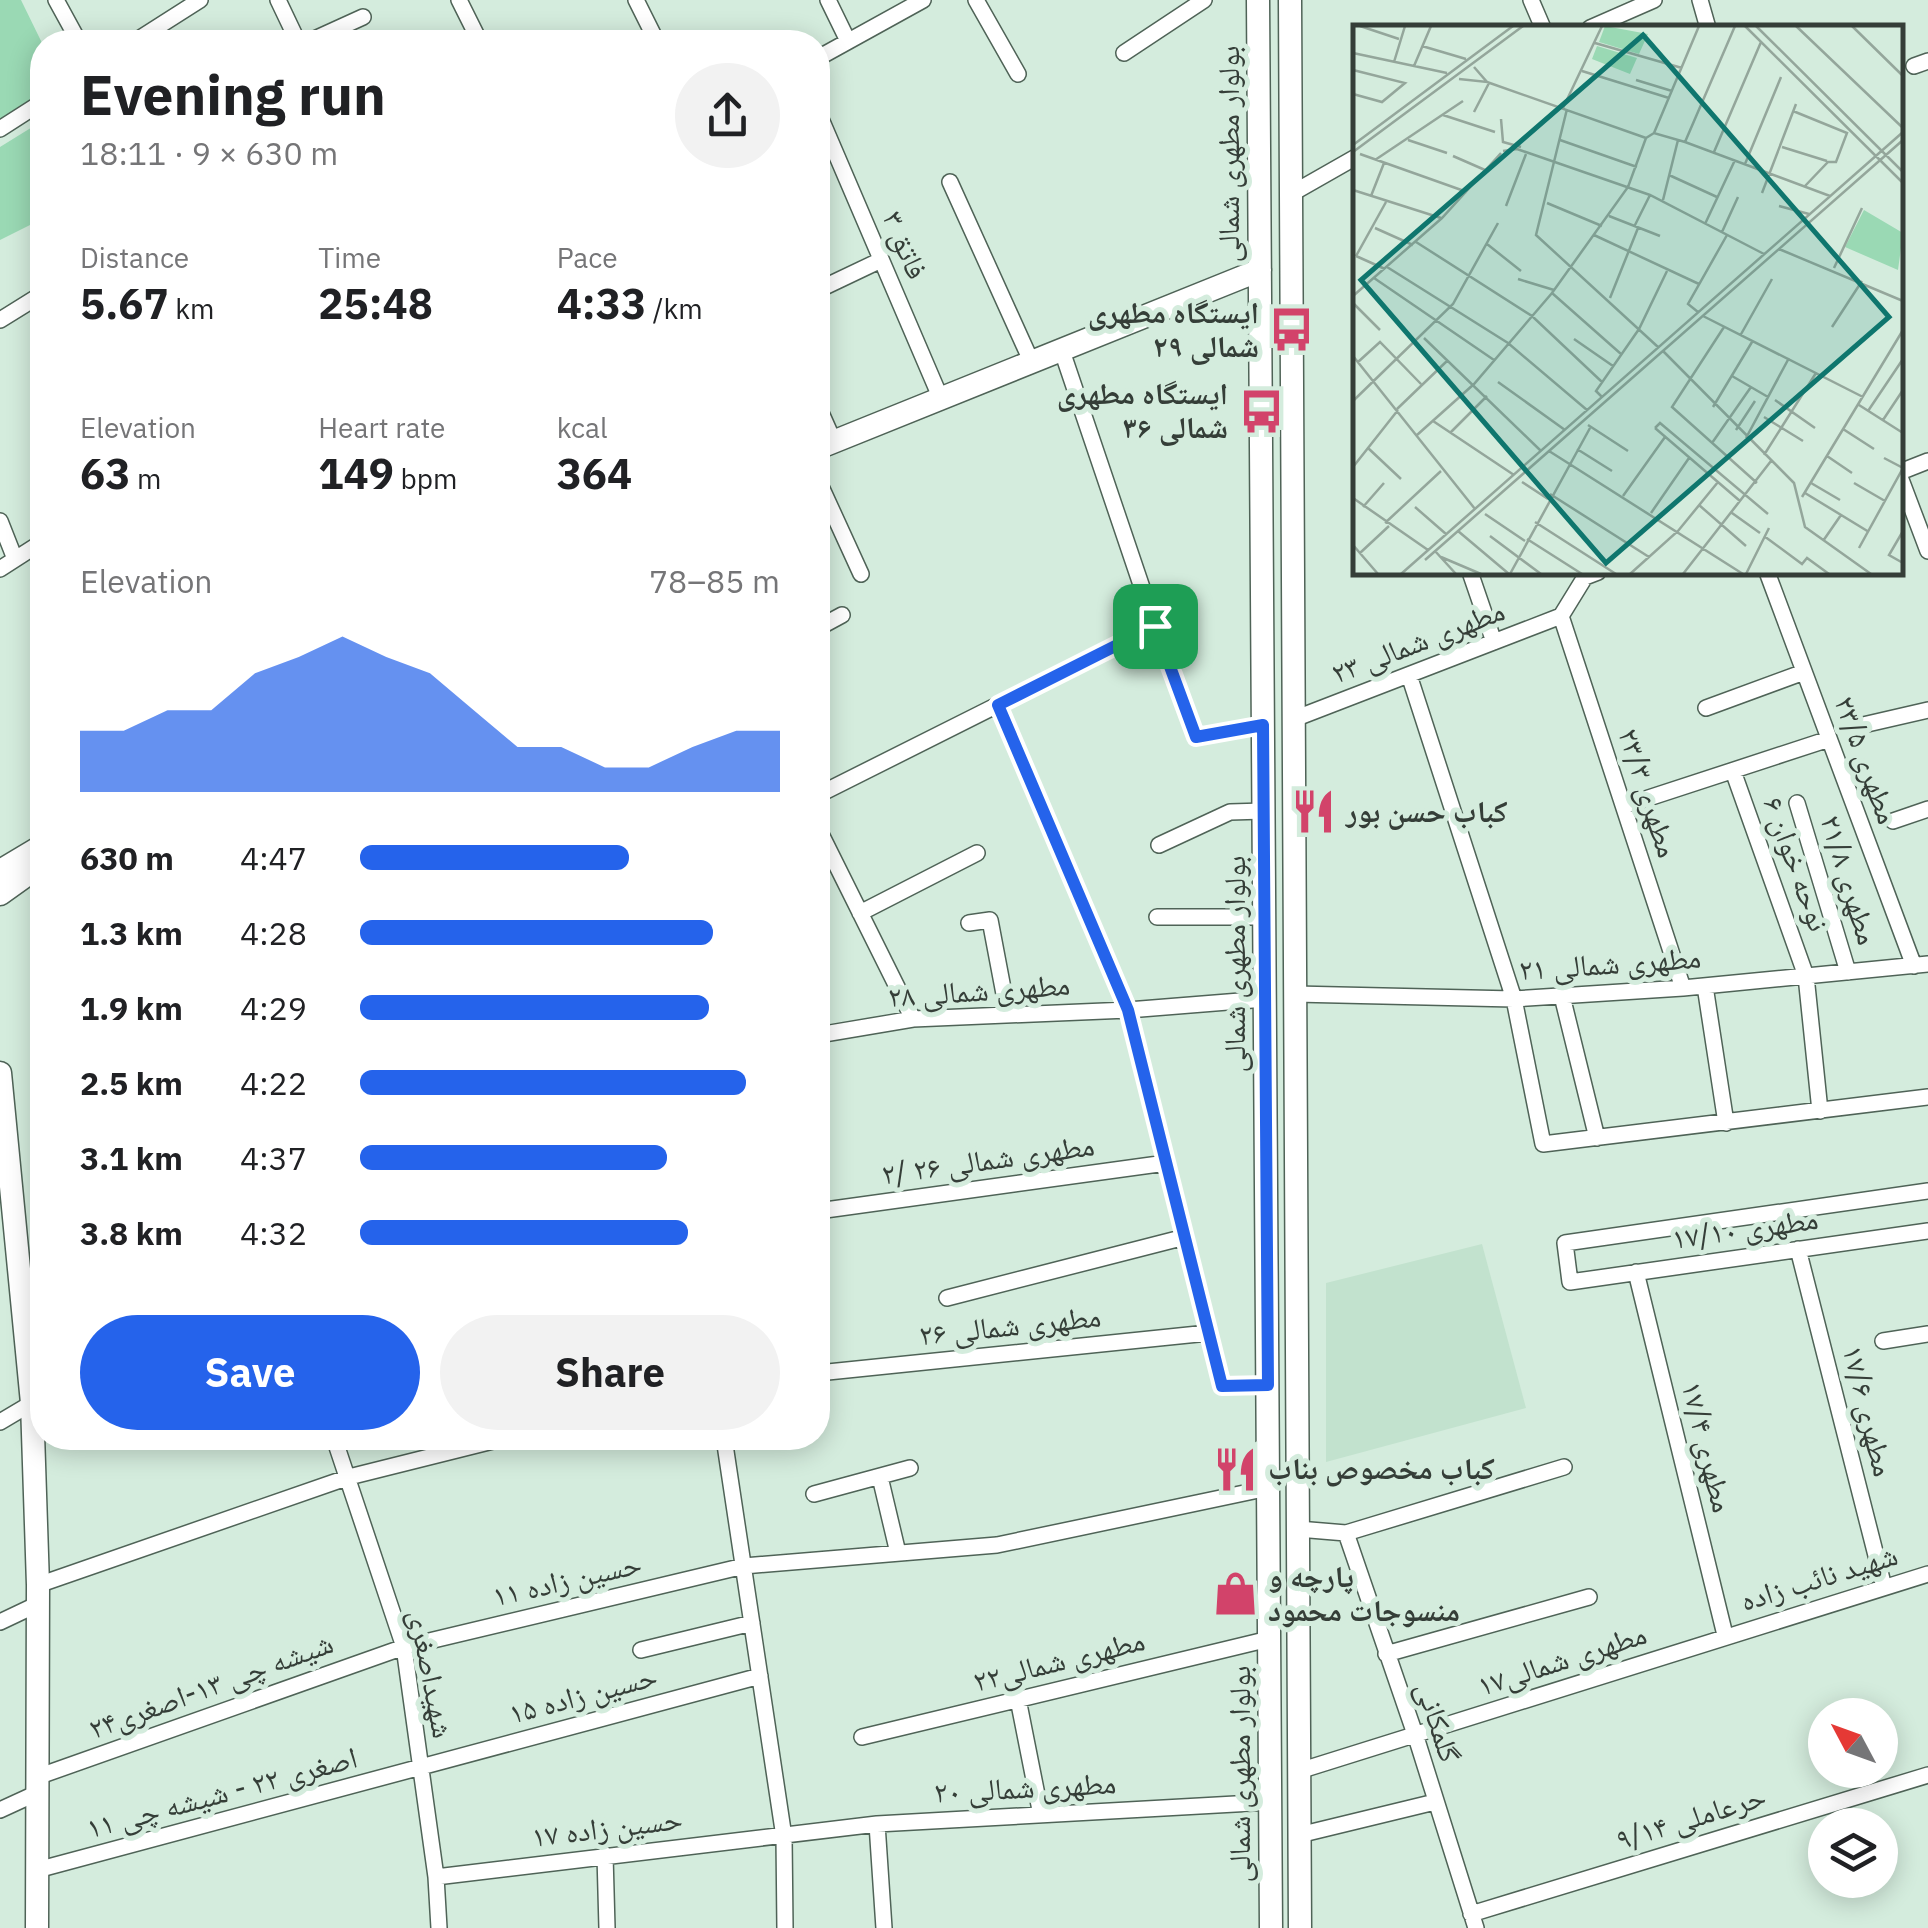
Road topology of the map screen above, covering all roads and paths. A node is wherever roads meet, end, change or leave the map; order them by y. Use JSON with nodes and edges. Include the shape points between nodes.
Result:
{"nodes":[{"id":1,"x":56,"y":0,"type":"edge"},
{"id":2,"x":200,"y":0,"type":"edge"},
{"id":3,"x":278,"y":0,"type":"edge"},
{"id":4,"x":460,"y":0,"type":"edge"},
{"id":5,"x":636,"y":0,"type":"edge"},
{"id":6,"x":828,"y":0,"type":"edge"},
{"id":7,"x":923,"y":0,"type":"edge"},
{"id":8,"x":976,"y":0,"type":"edge"},
{"id":9,"x":1204,"y":0,"type":"edge"},
{"id":10,"x":1258,"y":0,"type":"edge"},
{"id":11,"x":1290,"y":0,"type":"edge"},
{"id":12,"x":1531,"y":0,"type":"edge"},
{"id":13,"x":1654,"y":0,"type":"edge"},
{"id":14,"x":1700,"y":0,"type":"edge"},
{"id":15,"x":363,"y":17,"type":"dead end"},
{"id":16,"x":1542,"y":25,"type":"edge"},
{"id":17,"x":1597,"y":25,"type":"edge"},
{"id":18,"x":1707,"y":25,"type":"edge"},
{"id":19,"x":72,"y":30,"type":"edge"},
{"id":20,"x":153,"y":30,"type":"edge"},
{"id":21,"x":292,"y":30,"type":"edge"},
{"id":22,"x":334,"y":30,"type":"edge"},
{"id":23,"x":474,"y":30,"type":"edge"},
{"id":24,"x":651,"y":30,"type":"edge"},
{"id":25,"x":848,"y":42,"type":"junction"},
{"id":26,"x":830,"y":52,"type":"edge"},
{"id":27,"x":1124,"y":54,"type":"dead end"},
{"id":28,"x":1018,"y":74,"type":"dead end"},
{"id":29,"x":30,"y":110,"type":"edge"},
{"id":30,"x":0,"y":129,"type":"edge"},
{"id":31,"x":830,"y":140,"type":"edge"},
{"id":32,"x":1353,"y":159,"type":"edge"},
{"id":33,"x":950,"y":182,"type":"dead end"},
{"id":34,"x":1291,"y":194,"type":"junction"},
{"id":35,"x":882,"y":260,"type":"junction"},
{"id":36,"x":1260,"y":270,"type":"junction"},
{"id":37,"x":830,"y":284,"type":"edge"},
{"id":38,"x":30,"y":301,"type":"edge"},
{"id":39,"x":0,"y":320,"type":"edge"},
{"id":40,"x":1062,"y":352,"type":"junction"},
{"id":41,"x":1032,"y":363,"type":"junction"},
{"id":42,"x":941,"y":399,"type":"junction"},
{"id":43,"x":830,"y":443,"type":"edge"},
{"id":44,"x":1928,"y":461,"type":"edge"},
{"id":45,"x":1903,"y":473,"type":"edge"},
{"id":46,"x":1903,"y":482,"type":"edge"},
{"id":47,"x":1293,"y":500,"type":"junction"},
{"id":48,"x":1261,"y":502,"type":"junction"},
{"id":49,"x":830,"y":506,"type":"edge"},
{"id":50,"x":0,"y":521,"type":"edge"},
{"id":51,"x":30,"y":550,"type":"edge"},
{"id":52,"x":1928,"y":551,"type":"edge"},
{"id":53,"x":15,"y":559,"type":"junction"},
{"id":54,"x":0,"y":569,"type":"edge"},
{"id":55,"x":861,"y":574,"type":"dead end"},
{"id":56,"x":1471,"y":575,"type":"edge"},
{"id":57,"x":1590,"y":575,"type":"edge"},
{"id":58,"x":1768,"y":575,"type":"edge"},
{"id":59,"x":842,"y":614,"type":"dead end"},
{"id":60,"x":1561,"y":616,"type":"junction"},
{"id":61,"x":830,"y":621,"type":"edge"},
{"id":62,"x":1155,"y":626,"type":"junction"},
{"id":63,"x":1494,"y":642,"type":"junction"},
{"id":64,"x":1804,"y":672,"type":"junction"},
{"id":65,"x":1409,"y":675,"type":"junction"},
{"id":66,"x":998,"y":705,"type":"junction"},
{"id":67,"x":1706,"y":708,"type":"dead end"},
{"id":68,"x":1928,"y":710,"type":"edge"},
{"id":69,"x":1294,"y":719,"type":"junction"},
{"id":70,"x":1263,"y":725,"type":"junction"},
{"id":71,"x":1864,"y":725,"type":"dead end"},
{"id":72,"x":1829,"y":739,"type":"junction"},
{"id":73,"x":1733,"y":771,"type":"junction"},
{"id":74,"x":830,"y":788,"type":"edge"},
{"id":75,"x":1797,"y":802,"type":"dead end"},
{"id":76,"x":1624,"y":806,"type":"junction"},
{"id":77,"x":1928,"y":809,"type":"edge"},
{"id":78,"x":1264,"y":811,"type":"junction"},
{"id":79,"x":1892,"y":821,"type":"dead end"},
{"id":80,"x":1160,"y":846,"type":"dead end"},
{"id":81,"x":830,"y":852,"type":"edge"},
{"id":82,"x":30,"y":853,"type":"edge"},
{"id":83,"x":977,"y":854,"type":"dead end"},
{"id":84,"x":0,"y":871,"type":"edge"},
{"id":85,"x":30,"y":873,"type":"edge"},
{"id":86,"x":0,"y":894,"type":"edge"},
{"id":87,"x":860,"y":913,"type":"junction"},
{"id":88,"x":1264,"y":916,"type":"junction"},
{"id":89,"x":1157,"y":917,"type":"dead end"},
{"id":90,"x":970,"y":923,"type":"dead end"},
{"id":91,"x":1921,"y":965,"type":"edge"},
{"id":92,"x":1848,"y":972,"type":"junction"},
{"id":93,"x":1806,"y":976,"type":"junction"},
{"id":94,"x":1705,"y":986,"type":"junction"},
{"id":95,"x":1683,"y":988,"type":"junction"},
{"id":96,"x":1295,"y":994,"type":"junction"},
{"id":97,"x":1562,"y":996,"type":"junction"},
{"id":98,"x":1265,"y":999,"type":"junction"},
{"id":99,"x":1514,"y":999,"type":"junction"},
{"id":100,"x":1128,"y":1010,"type":"junction"},
{"id":101,"x":1008,"y":1015,"type":"junction"},
{"id":102,"x":913,"y":1019,"type":"junction"},
{"id":103,"x":830,"y":1033,"type":"edge"},
{"id":104,"x":0,"y":1073,"type":"edge"},
{"id":105,"x":1928,"y":1097,"type":"edge"},
{"id":106,"x":1820,"y":1111,"type":"junction"},
{"id":107,"x":1726,"y":1123,"type":"junction"},
{"id":108,"x":0,"y":1124,"type":"edge"},
{"id":109,"x":1597,"y":1138,"type":"junction"},
{"id":110,"x":6,"y":1154,"type":"junction"},
{"id":111,"x":1166,"y":1163,"type":"junction"},
{"id":112,"x":1928,"y":1191,"type":"edge"},
{"id":113,"x":830,"y":1209,"type":"edge"},
{"id":114,"x":7,"y":1222,"type":"edge"},
{"id":115,"x":1928,"y":1231,"type":"edge"},
{"id":116,"x":1185,"y":1237,"type":"junction"},
{"id":117,"x":1798,"y":1249,"type":"junction"},
{"id":118,"x":1636,"y":1272,"type":"junction"},
{"id":119,"x":947,"y":1298,"type":"dead end"},
{"id":120,"x":1208,"y":1332,"type":"junction"},
{"id":121,"x":1928,"y":1334,"type":"edge"},
{"id":122,"x":1882,"y":1341,"type":"dead end"},
{"id":123,"x":830,"y":1373,"type":"edge"},
{"id":124,"x":1268,"y":1385,"type":"junction"},
{"id":125,"x":30,"y":1389,"type":"edge"},
{"id":126,"x":30,"y":1404,"type":"edge"},
{"id":127,"x":0,"y":1422,"type":"edge"},
{"id":128,"x":33,"y":1450,"type":"edge"},
{"id":129,"x":339,"y":1450,"type":"edge"},
{"id":130,"x":457,"y":1450,"type":"edge"},
{"id":131,"x":726,"y":1450,"type":"edge"},
{"id":132,"x":910,"y":1468,"type":"dead end"},
{"id":133,"x":1564,"y":1468,"type":"dead end"},
{"id":134,"x":349,"y":1477,"type":"junction"},
{"id":135,"x":880,"y":1477,"type":"junction"},
{"id":136,"x":1268,"y":1488,"type":"junction"},
{"id":137,"x":814,"y":1494,"type":"dead end"},
{"id":138,"x":1298,"y":1530,"type":"junction"},
{"id":139,"x":1346,"y":1533,"type":"junction"},
{"id":140,"x":898,"y":1553,"type":"junction"},
{"id":141,"x":744,"y":1566,"type":"junction"},
{"id":142,"x":1928,"y":1574,"type":"edge"},
{"id":143,"x":1884,"y":1587,"type":"junction"},
{"id":144,"x":38,"y":1594,"type":"junction"},
{"id":145,"x":1589,"y":1596,"type":"dead end"},
{"id":146,"x":0,"y":1622,"type":"edge"},
{"id":147,"x":752,"y":1623,"type":"junction"},
{"id":148,"x":1725,"y":1635,"type":"junction"},
{"id":149,"x":1270,"y":1638,"type":"junction"},
{"id":150,"x":404,"y":1647,"type":"junction"},
{"id":151,"x":641,"y":1650,"type":"dead end"},
{"id":152,"x":1386,"y":1654,"type":"junction"},
{"id":153,"x":760,"y":1676,"type":"junction"},
{"id":154,"x":1018,"y":1700,"type":"junction"},
{"id":155,"x":862,"y":1737,"type":"dead end"},
{"id":156,"x":1416,"y":1737,"type":"junction"},
{"id":157,"x":421,"y":1768,"type":"junction"},
{"id":158,"x":1299,"y":1771,"type":"junction"},
{"id":159,"x":1928,"y":1775,"type":"edge"},
{"id":160,"x":37,"y":1785,"type":"junction"},
{"id":161,"x":1271,"y":1802,"type":"junction"},
{"id":162,"x":1435,"y":1802,"type":"junction"},
{"id":163,"x":0,"y":1810,"type":"edge"},
{"id":164,"x":1041,"y":1814,"type":"junction"},
{"id":165,"x":877,"y":1824,"type":"junction"},
{"id":166,"x":1300,"y":1835,"type":"junction"},
{"id":167,"x":784,"y":1837,"type":"junction"},
{"id":168,"x":606,"y":1855,"type":"junction"},
{"id":169,"x":37,"y":1870,"type":"junction"},
{"id":170,"x":436,"y":1877,"type":"junction"},
{"id":171,"x":1474,"y":1921,"type":"edge"},
{"id":172,"x":37,"y":1928,"type":"edge"},
{"id":173,"x":439,"y":1928,"type":"edge"},
{"id":174,"x":607,"y":1928,"type":"edge"},
{"id":175,"x":785,"y":1928,"type":"edge"},
{"id":176,"x":884,"y":1928,"type":"edge"},
{"id":177,"x":1272,"y":1928,"type":"edge"},
{"id":178,"x":1300,"y":1928,"type":"edge"}],
"edges":[{"from":1,"to":19,"type":"street"},
{"from":2,"to":20,"type":"street"},
{"from":3,"to":21,"type":"street"},
{"from":4,"to":23,"type":"street"},
{"from":5,"to":24,"type":"street"},
{"from":6,"to":25,"type":"street"},
{"from":7,"to":25,"type":"street"},
{"from":8,"to":28,"type":"street"},
{"from":9,"to":27,"type":"street"},
{"from":10,"to":36,"type":"main road","name":"بولوار مطهری شمالی"},
{"from":11,"to":34,"type":"main road","name":"بولوار مطهری شمالی"},
{"from":12,"to":16,"type":"street"},
{"from":13,"to":17,"type":"street"},
{"from":14,"to":18,"type":"street"},
{"from":15,"to":22,"type":"street"},
{"from":25,"to":26,"type":"street"},
{"from":29,"to":30,"type":"street"},
{"from":31,"to":35,"type":"street","name":"فاتق ۳"},
{"from":32,"to":34,"type":"street"},
{"from":33,"to":41,"type":"street"},
{"from":34,"to":47,"type":"main road","name":"بولوار مطهری شمالی"},
{"from":35,"to":37,"type":"street"},
{"from":35,"to":42,"type":"street","name":"فاتق ۳"},
{"from":36,"to":40,"type":"main road"},
{"from":36,"to":48,"type":"main road","name":"بولوار مطهری شمالی"},
{"from":38,"to":39,"type":"street"},
{"from":40,"to":41,"type":"main road"},
{"from":40,"to":62,"type":"street"},
{"from":41,"to":42,"type":"main road"},
{"from":42,"to":43,"type":"main road"},
{"from":44,"to":45,"type":"street"},
{"from":46,"to":52,"type":"street"},
{"from":47,"to":48,"type":"main road"},
{"from":47,"to":69,"type":"main road","name":"بولوار مطهری شمالی"},
{"from":48,"to":70,"type":"main road","name":"بولوار مطهری شمالی"},
{"from":49,"to":55,"type":"street"},
{"from":50,"to":53,"type":"street"},
{"from":51,"to":53,"type":"street"},
{"from":53,"to":54,"type":"street"},
{"from":56,"to":63,"type":"street"},
{"from":57,"to":60,"type":"street"},
{"from":58,"to":64,"type":"street","name":"مطهری ۲۳/۵"},
{"from":59,"to":61,"type":"street"},
{"from":60,"to":63,"type":"street","name":"مطهری شمالی ۲۳"},
{"from":60,"to":76,"type":"street","name":"مطهری ۲۳/۳"},
{"from":62,"to":66,"type":"street"},
{"from":62,"to":70,"type":"street","via":[[1196,737]]},
{"from":63,"to":65,"type":"street","name":"مطهری شمالی ۲۳"},
{"from":64,"to":67,"type":"street"},
{"from":64,"to":72,"type":"street","name":"مطهری ۲۳/۵"},
{"from":65,"to":69,"type":"street","name":"مطهری شمالی ۲۳"},
{"from":65,"to":99,"type":"street"},
{"from":66,"to":74,"type":"street"},
{"from":66,"to":100,"type":"street"},
{"from":68,"to":71,"type":"street"},
{"from":69,"to":96,"type":"main road","name":"بولوار مطهری شمالی"},
{"from":70,"to":78,"type":"main road","name":"بولوار مطهری شمالی"},
{"from":72,"to":73,"type":"street"},
{"from":72,"to":91,"type":"street","name":"مطهری ۲۳/۵"},
{"from":73,"to":76,"type":"street"},
{"from":73,"to":93,"type":"street","name":"نوحه خوان ۶"},
{"from":75,"to":92,"type":"street","name":"مطهری ۲۱/۸"},
{"from":76,"to":95,"type":"street","name":"مطهری ۲۳/۳"},
{"from":77,"to":79,"type":"street"},
{"from":78,"to":80,"type":"street","via":[[1230,812]]},
{"from":78,"to":88,"type":"main road","name":"بولوار مطهری شمالی"},
{"from":81,"to":87,"type":"street"},
{"from":82,"to":84,"type":"main road"},
{"from":83,"to":87,"type":"street"},
{"from":85,"to":86,"type":"main road"},
{"from":87,"to":102,"type":"street"},
{"from":88,"to":89,"type":"street"},
{"from":88,"to":98,"type":"main road","name":"بولوار مطهری شمالی"},
{"from":90,"to":101,"type":"street","via":[[990,920]]},
{"from":91,"to":92,"type":"street","name":"مطهری شمالی ۲۱"},
{"from":92,"to":93,"type":"street","name":"مطهری شمالی ۲۱"},
{"from":93,"to":94,"type":"street","name":"مطهری شمالی ۲۱"},
{"from":93,"to":106,"type":"street","name":"نوحه خوان ۶"},
{"from":94,"to":95,"type":"street","name":"مطهری شمالی ۲۱"},
{"from":94,"to":107,"type":"street"},
{"from":95,"to":97,"type":"street","name":"مطهری شمالی ۲۱"},
{"from":96,"to":99,"type":"street","name":"مطهری شمالی ۲۱"},
{"from":96,"to":138,"type":"main road","name":"بولوار مطهری شمالی"},
{"from":97,"to":99,"type":"street","name":"مطهری شمالی ۲۱"},
{"from":97,"to":109,"type":"street"},
{"from":98,"to":100,"type":"street","name":"مطهری شمالی ۲۸"},
{"from":98,"to":124,"type":"main road","name":"بولوار مطهری شمالی"},
{"from":99,"to":109,"type":"street","via":[[1543,1144]]},
{"from":100,"to":101,"type":"street","name":"مطهری شمالی ۲۸"},
{"from":100,"to":111,"type":"street"},
{"from":101,"to":102,"type":"street","name":"مطهری شمالی ۲۸"},
{"from":102,"to":103,"type":"street","name":"مطهری شمالی ۲۸"},
{"from":104,"to":110,"type":"main road"},
{"from":105,"to":106,"type":"street"},
{"from":106,"to":107,"type":"street"},
{"from":107,"to":109,"type":"street"},
{"from":108,"to":110,"type":"main road"},
{"from":110,"to":114,"type":"main road"},
{"from":111,"to":113,"type":"street","name":"مطهری شمالی ۲۶ /۲"},
{"from":111,"to":116,"type":"street"},
{"from":112,"to":118,"type":"street","name":"مطهری ۱۷/۱۰","via":[[1565,1244],[1570,1282]]},
{"from":114,"to":125,"type":"main road"},
{"from":115,"to":117,"type":"street","name":"مطهری ۱۷/۱۰"},
{"from":116,"to":119,"type":"street"},
{"from":116,"to":120,"type":"street"},
{"from":117,"to":118,"type":"street","name":"مطهری ۱۷/۱۰"},
{"from":117,"to":143,"type":"street","name":"مطهری ۱۷/۶"},
{"from":118,"to":148,"type":"street","name":"مطهری ۱۷/۴"},
{"from":120,"to":123,"type":"street","name":"مطهری شمالی ۲۶"},
{"from":120,"to":124,"type":"street","via":[[1222,1386]]},
{"from":121,"to":122,"type":"street"},
{"from":124,"to":136,"type":"main road","name":"بولوار مطهری شمالی"},
{"from":126,"to":127,"type":"street"},
{"from":128,"to":144,"type":"main road"},
{"from":129,"to":134,"type":"street","name":"شهیداصغری"},
{"from":130,"to":134,"type":"street"},
{"from":131,"to":141,"type":"street"},
{"from":132,"to":135,"type":"street"},
{"from":133,"to":139,"type":"street"},
{"from":134,"to":144,"type":"street"},
{"from":134,"to":150,"type":"street","name":"شهیداصغری"},
{"from":135,"to":137,"type":"street"},
{"from":135,"to":140,"type":"street"},
{"from":136,"to":140,"type":"street","name":"حسین زاده ۱۱","via":[[997,1545]]},
{"from":136,"to":149,"type":"main road","name":"بولوار مطهری شمالی"},
{"from":138,"to":139,"type":"street"},
{"from":138,"to":158,"type":"main road","name":"بولوار مطهری شمالی"},
{"from":139,"to":152,"type":"street","name":"گلمکانی"},
{"from":140,"to":141,"type":"street","name":"حسین زاده ۱۱"},
{"from":141,"to":147,"type":"street"},
{"from":141,"to":150,"type":"street","name":"حسین زاده ۱۱"},
{"from":142,"to":143,"type":"street","name":"شهید نائب زاده"},
{"from":143,"to":148,"type":"street","name":"شهید نائب زاده"},
{"from":144,"to":146,"type":"street"},
{"from":144,"to":160,"type":"main road"},
{"from":145,"to":152,"type":"street"},
{"from":147,"to":151,"type":"street"},
{"from":147,"to":153,"type":"street"},
{"from":148,"to":156,"type":"street","name":"مطهری شمالی۱۷"},
{"from":149,"to":154,"type":"street","name":"مطهری شمالی۲۲"},
{"from":149,"to":161,"type":"main road","name":"بولوار مطهری شمالی"},
{"from":150,"to":157,"type":"street","name":"شهیداصغری"},
{"from":150,"to":160,"type":"street","name":"شیشه چی ۱۳-اصغری۲۴"},
{"from":152,"to":156,"type":"street","name":"گلمکانی"},
{"from":153,"to":157,"type":"street","name":"حسین زاده ۱۵"},
{"from":153,"to":167,"type":"street"},
{"from":154,"to":155,"type":"street","name":"مطهری شمالی۲۲"},
{"from":154,"to":164,"type":"street"},
{"from":156,"to":158,"type":"street","name":"مطهری شمالی۱۷"},
{"from":156,"to":162,"type":"street","name":"گلمکانی"},
{"from":157,"to":169,"type":"street","name":"اصغری ۲۲ - شیشه چی ۱۱"},
{"from":157,"to":170,"type":"street","name":"شهیداصغری"},
{"from":158,"to":166,"type":"main road","name":"بولوار مطهری شمالی"},
{"from":159,"to":171,"type":"street","name":"حرعاملی ۹/۱۴"},
{"from":160,"to":163,"type":"street","name":"شیشه چی ۱۳-اصغری۲۴"},
{"from":160,"to":169,"type":"main road"},
{"from":161,"to":164,"type":"street","name":"مطهری شمالی ۲۰"},
{"from":161,"to":177,"type":"main road","name":"بولوار مطهری شمالی"},
{"from":162,"to":166,"type":"street"},
{"from":162,"to":171,"type":"street","name":"گلمکانی"},
{"from":164,"to":165,"type":"street","name":"مطهری شمالی ۲۰"},
{"from":165,"to":167,"type":"street","name":"مطهری شمالی ۲۰"},
{"from":165,"to":176,"type":"street"},
{"from":166,"to":178,"type":"main road","name":"بولوار مطهری شمالی"},
{"from":167,"to":168,"type":"street","name":"حسین زاده ۱۷"},
{"from":167,"to":175,"type":"street"},
{"from":168,"to":170,"type":"street","name":"حسین زاده ۱۷"},
{"from":168,"to":174,"type":"street"},
{"from":169,"to":172,"type":"main road"},
{"from":170,"to":173,"type":"street","name":"شهیداصغری"}]}
